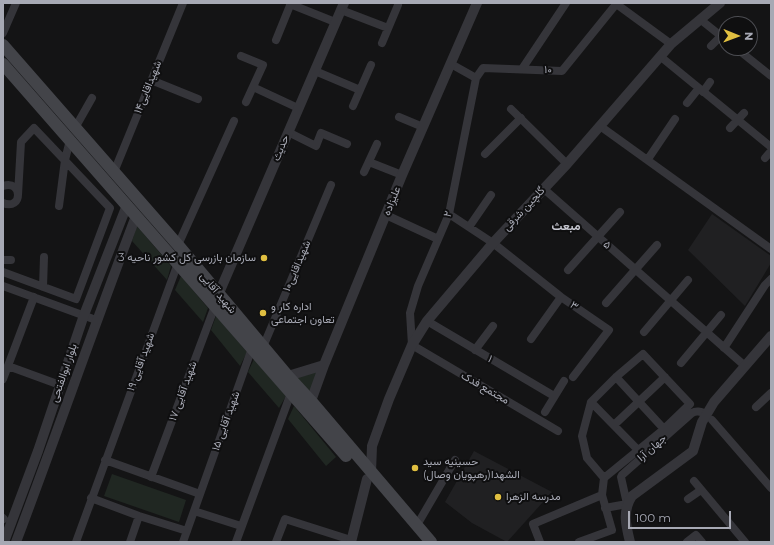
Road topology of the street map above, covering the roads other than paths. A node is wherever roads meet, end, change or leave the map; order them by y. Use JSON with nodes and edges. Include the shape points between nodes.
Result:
{"nodes":[{"id":1,"x":16,"y":3,"type":"edge"},
{"id":2,"x":183,"y":3,"type":"edge"},
{"id":3,"x":290,"y":3,"type":"edge"},
{"id":4,"x":477,"y":3,"type":"edge"},
{"id":5,"x":566,"y":3,"type":"edge"},
{"id":6,"x":616,"y":3,"type":"edge"},
{"id":7,"x":720,"y":3,"type":"edge"},
{"id":8,"x":398,"y":5,"type":"dead end"},
{"id":9,"x":343,"y":6,"type":"edge"},
{"id":10,"x":701,"y":20,"type":"junction"},
{"id":11,"x":335,"y":22,"type":"junction"},
{"id":12,"x":388,"y":28,"type":"junction"},
{"id":13,"x":3,"y":33,"type":"edge"},
{"id":14,"x":718,"y":34,"type":"edge"},
{"id":15,"x":276,"y":40,"type":"dead end"},
{"id":16,"x":718,"y":41,"type":"edge"},
{"id":17,"x":382,"y":43,"type":"dead end"},
{"id":18,"x":671,"y":44,"type":"junction"},
{"id":19,"x":3,"y":45,"type":"edge"},
{"id":20,"x":711,"y":46,"type":"dead end"},
{"id":21,"x":241,"y":56,"type":"dead end"},
{"id":22,"x":746,"y":56,"type":"edge"},
{"id":23,"x":661,"y":57,"type":"junction"},
{"id":24,"x":3,"y":64,"type":"edge"},
{"id":25,"x":371,"y":64,"type":"dead end"},
{"id":26,"x":451,"y":64,"type":"junction"},
{"id":27,"x":522,"y":69,"type":"junction"},
{"id":28,"x":315,"y":71,"type":"junction"},
{"id":29,"x":771,"y":76,"type":"edge"},
{"id":30,"x":476,"y":78,"type":"junction"},
{"id":31,"x":151,"y":80,"type":"junction"},
{"id":32,"x":710,"y":82,"type":"dead end"},
{"id":33,"x":253,"y":87,"type":"junction"},
{"id":34,"x":360,"y":90,"type":"junction"},
{"id":35,"x":701,"y":90,"type":"junction"},
{"id":36,"x":92,"y":98,"type":"dead end"},
{"id":37,"x":198,"y":99,"type":"dead end"},
{"id":38,"x":246,"y":102,"type":"dead end"},
{"id":39,"x":687,"y":103,"type":"dead end"},
{"id":40,"x":353,"y":106,"type":"dead end"},
{"id":41,"x":298,"y":108,"type":"junction"},
{"id":42,"x":511,"y":108,"type":"dead end"},
{"id":43,"x":741,"y":116,"type":"junction"},
{"id":44,"x":399,"y":117,"type":"dead end"},
{"id":45,"x":521,"y":118,"type":"junction"},
{"id":46,"x":675,"y":119,"type":"dead end"},
{"id":47,"x":234,"y":121,"type":"dead end"},
{"id":48,"x":600,"y":126,"type":"junction"},
{"id":49,"x":423,"y":127,"type":"junction"},
{"id":50,"x":75,"y":128,"type":"junction"},
{"id":51,"x":730,"y":128,"type":"dead end"},
{"id":52,"x":288,"y":132,"type":"junction"},
{"id":53,"x":70,"y":140,"type":"junction"},
{"id":54,"x":347,"y":144,"type":"dead end"},
{"id":55,"x":377,"y":144,"type":"dead end"},
{"id":56,"x":771,"y":147,"type":"edge"},
{"id":57,"x":485,"y":154,"type":"dead end"},
{"id":58,"x":648,"y":159,"type":"junction"},
{"id":59,"x":65,"y":160,"type":"junction"},
{"id":60,"x":369,"y":162,"type":"junction"},
{"id":61,"x":567,"y":164,"type":"junction"},
{"id":62,"x":114,"y":172,"type":"junction"},
{"id":63,"x":364,"y":172,"type":"dead end"},
{"id":64,"x":402,"y":175,"type":"junction"},
{"id":65,"x":331,"y":185,"type":"dead end"},
{"id":66,"x":3,"y":186,"type":"edge"},
{"id":67,"x":544,"y":189,"type":"junction"},
{"id":68,"x":18,"y":195,"type":"junction"},
{"id":69,"x":491,"y":195,"type":"dead end"},
{"id":70,"x":3,"y":203,"type":"edge"},
{"id":71,"x":127,"y":205,"type":"junction"},
{"id":72,"x":59,"y":206,"type":"dead end"},
{"id":73,"x":620,"y":212,"type":"dead end"},
{"id":74,"x":449,"y":214,"type":"junction"},
{"id":75,"x":386,"y":215,"type":"junction"},
{"id":76,"x":136,"y":216,"type":"junction"},
{"id":77,"x":469,"y":227,"type":"junction"},
{"id":78,"x":598,"y":237,"type":"junction"},
{"id":79,"x":438,"y":239,"type":"junction"},
{"id":80,"x":493,"y":243,"type":"junction"},
{"id":81,"x":178,"y":245,"type":"junction"},
{"id":82,"x":657,"y":245,"type":"dead end"},
{"id":83,"x":771,"y":249,"type":"edge"},
{"id":84,"x":44,"y":257,"type":"dead end"},
{"id":85,"x":178,"y":263,"type":"junction"},
{"id":86,"x":568,"y":270,"type":"dead end"},
{"id":87,"x":635,"y":270,"type":"junction"},
{"id":88,"x":3,"y":272,"type":"edge"},
{"id":89,"x":771,"y":279,"type":"edge"},
{"id":90,"x":688,"y":280,"type":"dead end"},
{"id":91,"x":3,"y":286,"type":"edge"},
{"id":92,"x":43,"y":287,"type":"junction"},
{"id":93,"x":219,"y":293,"type":"junction"},
{"id":94,"x":34,"y":297,"type":"junction"},
{"id":95,"x":561,"y":297,"type":"junction"},
{"id":96,"x":670,"y":301,"type":"junction"},
{"id":97,"x":606,"y":303,"type":"dead end"},
{"id":98,"x":215,"y":306,"type":"junction"},
{"id":99,"x":84,"y":315,"type":"junction"},
{"id":100,"x":721,"y":315,"type":"dead end"},
{"id":101,"x":96,"y":320,"type":"junction"},
{"id":102,"x":427,"y":321,"type":"junction"},
{"id":103,"x":493,"y":326,"type":"dead end"},
{"id":104,"x":644,"y":332,"type":"dead end"},
{"id":105,"x":706,"y":332,"type":"junction"},
{"id":106,"x":771,"y":336,"type":"edge"},
{"id":107,"x":531,"y":339,"type":"dead end"},
{"id":108,"x":412,"y":345,"type":"junction"},
{"id":109,"x":258,"y":348,"type":"junction"},
{"id":110,"x":724,"y":348,"type":"junction"},
{"id":111,"x":475,"y":350,"type":"junction"},
{"id":112,"x":681,"y":363,"type":"dead end"},
{"id":113,"x":8,"y":366,"type":"junction"},
{"id":114,"x":324,"y":366,"type":"junction"},
{"id":115,"x":745,"y":366,"type":"junction"},
{"id":116,"x":288,"y":376,"type":"junction"},
{"id":117,"x":573,"y":377,"type":"dead end"},
{"id":118,"x":616,"y":377,"type":"junction"},
{"id":119,"x":665,"y":377,"type":"junction"},
{"id":120,"x":3,"y":379,"type":"edge"},
{"id":121,"x":564,"y":381,"type":"dead end"},
{"id":122,"x":60,"y":385,"type":"junction"},
{"id":123,"x":291,"y":393,"type":"junction"},
{"id":124,"x":771,"y":393,"type":"edge"},
{"id":125,"x":554,"y":396,"type":"junction"},
{"id":126,"x":311,"y":401,"type":"junction"},
{"id":127,"x":591,"y":402,"type":"junction"},
{"id":128,"x":639,"y":403,"type":"junction"},
{"id":129,"x":756,"y":407,"type":"dead end"},
{"id":130,"x":545,"y":412,"type":"dead end"},
{"id":131,"x":709,"y":417,"type":"junction"},
{"id":132,"x":614,"y":425,"type":"junction"},
{"id":133,"x":664,"y":429,"type":"junction"},
{"id":134,"x":558,"y":431,"type":"dead end"},
{"id":135,"x":372,"y":446,"type":"junction"},
{"id":136,"x":638,"y":450,"type":"junction"},
{"id":137,"x":38,"y":451,"type":"junction"},
{"id":138,"x":356,"y":455,"type":"junction"},
{"id":139,"x":48,"y":456,"type":"junction"},
{"id":140,"x":105,"y":460,"type":"junction"},
{"id":141,"x":455,"y":460,"type":"dead end"},
{"id":142,"x":369,"y":476,"type":"junction"},
{"id":143,"x":151,"y":477,"type":"junction"},
{"id":144,"x":604,"y":478,"type":"junction"},
{"id":145,"x":694,"y":481,"type":"dead end"},
{"id":146,"x":771,"y":488,"type":"edge"},
{"id":147,"x":701,"y":490,"type":"junction"},
{"id":148,"x":200,"y":494,"type":"junction"},
{"id":149,"x":602,"y":495,"type":"junction"},
{"id":150,"x":91,"y":498,"type":"junction"},
{"id":151,"x":688,"y":500,"type":"dead end"},
{"id":152,"x":627,"y":504,"type":"junction"},
{"id":153,"x":605,"y":508,"type":"junction"},
{"id":154,"x":194,"y":510,"type":"junction"},
{"id":155,"x":139,"y":516,"type":"junction"},
{"id":156,"x":417,"y":525,"type":"junction"},
{"id":157,"x":242,"y":526,"type":"junction"},
{"id":158,"x":187,"y":531,"type":"junction"},
{"id":159,"x":351,"y":541,"type":"edge"},
{"id":160,"x":4,"y":542,"type":"edge"},
{"id":161,"x":16,"y":542,"type":"edge"},
{"id":162,"x":76,"y":542,"type":"edge"},
{"id":163,"x":130,"y":542,"type":"edge"},
{"id":164,"x":183,"y":542,"type":"edge"},
{"id":165,"x":236,"y":542,"type":"edge"},
{"id":166,"x":276,"y":542,"type":"edge"},
{"id":167,"x":421,"y":542,"type":"edge"},
{"id":168,"x":431,"y":542,"type":"edge"},
{"id":169,"x":540,"y":542,"type":"edge"},
{"id":170,"x":579,"y":542,"type":"edge"},
{"id":171,"x":630,"y":542,"type":"edge"},
{"id":172,"x":687,"y":542,"type":"edge"},
{"id":173,"x":702,"y":542,"type":"edge"},
{"id":174,"x":744,"y":542,"type":"edge"}],
"edges":[{"from":1,"to":13,"type":"street"},
{"from":2,"to":31,"type":"street","name":"شهیداقایی۱۴"},
{"from":3,"to":11,"type":"street"},
{"from":3,"to":15,"type":"street"},
{"from":4,"to":26,"type":"street","name":"علیزاده"},
{"from":5,"to":27,"type":"street"},
{"from":6,"to":18,"type":"street"},
{"from":6,"to":27,"type":"street","name":"۱۰","via":[[562,70]]},
{"from":7,"to":10,"type":"street","name":"گلچین شرقی"},
{"from":8,"to":12,"type":"street"},
{"from":9,"to":11,"type":"street","name":"حدیث"},
{"from":9,"to":12,"type":"street"},
{"from":10,"to":14,"type":"street"},
{"from":10,"to":18,"type":"street","name":"گلچین شرقی"},
{"from":11,"to":28,"type":"street","name":"حدیث"},
{"from":12,"to":17,"type":"street"},
{"from":16,"to":20,"type":"street"},
{"from":18,"to":23,"type":"street","name":"گلچین شرقی"},
{"from":19,"to":50,"type":"main road","name":"شهید آقایی"},
{"from":21,"to":33,"type":"street","via":[[263,65]]},
{"from":22,"to":29,"type":"street"},
{"from":23,"to":35,"type":"street"},
{"from":23,"to":48,"type":"street","name":"گلچین شرقی"},
{"from":24,"to":53,"type":"main road","name":"شهید آقایی"},
{"from":25,"to":34,"type":"street"},
{"from":26,"to":30,"type":"street"},
{"from":26,"to":49,"type":"street","name":"علیزاده"},
{"from":27,"to":30,"type":"street","name":"۱۰","via":[[483,68]]},
{"from":28,"to":34,"type":"street"},
{"from":28,"to":41,"type":"street","name":"حدیث"},
{"from":30,"to":74,"type":"street","name":"۲"},
{"from":31,"to":37,"type":"street"},
{"from":31,"to":62,"type":"street","name":"شهیداقایی۱۴"},
{"from":32,"to":35,"type":"street"},
{"from":33,"to":38,"type":"street"},
{"from":33,"to":41,"type":"street"},
{"from":34,"to":40,"type":"street"},
{"from":35,"to":39,"type":"street"},
{"from":35,"to":43,"type":"street"},
{"from":36,"to":50,"type":"street"},
{"from":41,"to":52,"type":"street","name":"حدیث"},
{"from":42,"to":45,"type":"street"},
{"from":43,"to":51,"type":"street"},
{"from":43,"to":56,"type":"street"},
{"from":44,"to":49,"type":"street"},
{"from":45,"to":57,"type":"street"},
{"from":45,"to":61,"type":"street"},
{"from":46,"to":58,"type":"street"},
{"from":47,"to":81,"type":"street"},
{"from":48,"to":58,"type":"street"},
{"from":48,"to":61,"type":"street","name":"گلچین شرقی"},
{"from":49,"to":64,"type":"street","name":"علیزاده"},
{"from":50,"to":62,"type":"main road","name":"شهید آقایی"},
{"from":52,"to":54,"type":"street","via":[[316,146],[322,133]]},
{"from":52,"to":93,"type":"street","name":"حدیث"},
{"from":53,"to":59,"type":"street"},
{"from":53,"to":71,"type":"main road","name":"شهید آقایی"},
{"from":55,"to":60,"type":"street"},
{"from":58,"to":83,"type":"street"},
{"from":59,"to":68,"type":"street","via":[[34,128],[21,142]]},
{"from":59,"to":72,"type":"street"},
{"from":59,"to":92,"type":"street","via":[[110,208],[76,299]]},
{"from":60,"to":63,"type":"street"},
{"from":60,"to":64,"type":"street"},
{"from":61,"to":67,"type":"street","name":"گلچین شرقی"},
{"from":62,"to":81,"type":"main road","name":"شهید آقایی"},
{"from":64,"to":75,"type":"street","name":"علیزاده"},
{"from":65,"to":109,"type":"street","name":"شهیداقایی۱۰"},
{"from":66,"to":68,"type":"street","via":[[14,186]]},
{"from":67,"to":78,"type":"street","name":"۵"},
{"from":67,"to":80,"type":"street","name":"گلچین شرقی"},
{"from":68,"to":70,"type":"street","via":[[13,203]]},
{"from":69,"to":77,"type":"street"},
{"from":71,"to":76,"type":"main road","name":"شهید آقایی"},
{"from":71,"to":99,"type":"street","name":"بلوار ابوالفتحی"},
{"from":73,"to":78,"type":"street"},
{"from":74,"to":77,"type":"street","name":"۳"},
{"from":74,"to":79,"type":"street","name":"۲"},
{"from":75,"to":79,"type":"street"},
{"from":75,"to":114,"type":"street","name":"علیزاده"},
{"from":76,"to":85,"type":"main road","name":"شهید آقایی"},
{"from":76,"to":101,"type":"street","name":"بلوار ابوالفتحی"},
{"from":77,"to":80,"type":"street","name":"۳"},
{"from":78,"to":86,"type":"street"},
{"from":78,"to":87,"type":"street","name":"۵"},
{"from":79,"to":108,"type":"street","name":"۲","via":[[418,286],[410,313]]},
{"from":80,"to":95,"type":"street","name":"۳"},
{"from":80,"to":102,"type":"street","name":"گلچین شرقی"},
{"from":81,"to":93,"type":"main road","name":"شهید آقایی"},
{"from":82,"to":87,"type":"street"},
{"from":84,"to":92,"type":"street"},
{"from":85,"to":98,"type":"main road","name":"شهید آقایی"},
{"from":85,"to":140,"type":"street","name":"شهید آقایی ۱۹"},
{"from":87,"to":96,"type":"street","name":"۵"},
{"from":87,"to":97,"type":"street"},
{"from":88,"to":92,"type":"street"},
{"from":89,"to":110,"type":"street"},
{"from":90,"to":96,"type":"street"},
{"from":91,"to":94,"type":"street"},
{"from":93,"to":109,"type":"main road","name":"شهید آقایی"},
{"from":94,"to":99,"type":"street"},
{"from":94,"to":113,"type":"street"},
{"from":95,"to":107,"type":"street"},
{"from":95,"to":117,"type":"street","name":"۳","via":[[609,330]]},
{"from":96,"to":104,"type":"street"},
{"from":96,"to":105,"type":"street","name":"۵"},
{"from":98,"to":109,"type":"main road","name":"شهید آقایی"},
{"from":98,"to":143,"type":"street","name":"شهید آقایی ۱۷"},
{"from":99,"to":101,"type":"street"},
{"from":99,"to":122,"type":"street","name":"بلوار ابوالفتحی"},
{"from":100,"to":105,"type":"street"},
{"from":101,"to":139,"type":"street","name":"بلوار ابوالفتحی"},
{"from":102,"to":108,"type":"street","name":"گلچین شرقی"},
{"from":102,"to":111,"type":"street","name":"۱"},
{"from":103,"to":111,"type":"street"},
{"from":105,"to":110,"type":"street","name":"۵"},
{"from":105,"to":112,"type":"street"},
{"from":106,"to":115,"type":"street"},
{"from":108,"to":134,"type":"street","name":"مجتمع فدک"},
{"from":108,"to":135,"type":"street","name":"گلچین شرقی"},
{"from":109,"to":116,"type":"main road","name":"شهید آقایی"},
{"from":109,"to":123,"type":"main road","name":"شهید آقایی"},
{"from":109,"to":148,"type":"street","name":"شهید آقایی ۱۵"},
{"from":110,"to":115,"type":"street","name":"۵"},
{"from":111,"to":125,"type":"street","name":"۱"},
{"from":113,"to":120,"type":"street"},
{"from":113,"to":122,"type":"street"},
{"from":114,"to":116,"type":"street"},
{"from":114,"to":126,"type":"street","name":"علیزاده"},
{"from":115,"to":131,"type":"street","via":[[714,402]]},
{"from":116,"to":126,"type":"main road","name":"شهید آقایی"},
{"from":118,"to":119,"type":"street","via":[[643,354]]},
{"from":118,"to":127,"type":"street"},
{"from":118,"to":128,"type":"street"},
{"from":119,"to":128,"type":"street"},
{"from":119,"to":133,"type":"street","via":[[690,404]]},
{"from":121,"to":125,"type":"street"},
{"from":122,"to":137,"type":"street","name":"بلوار ابوالفتحی"},
{"from":123,"to":142,"type":"main road","name":"شهید آقایی"},
{"from":123,"to":157,"type":"street"},
{"from":124,"to":129,"type":"street"},
{"from":125,"to":130,"type":"street"},
{"from":126,"to":138,"type":"main road","name":"شهید آقایی"},
{"from":127,"to":132,"type":"street"},
{"from":127,"to":144,"type":"street","via":[[582,436],[587,458]]},
{"from":128,"to":132,"type":"street"},
{"from":128,"to":133,"type":"street"},
{"from":131,"to":146,"type":"street"},
{"from":131,"to":152,"type":"street","via":[[702,422],[693,451],[632,496]]},
{"from":131,"to":152,"type":"street","name":"جهان آرا","via":[[695,411],[622,475]]},
{"from":132,"to":136,"type":"street"},
{"from":133,"to":136,"type":"street"},
{"from":135,"to":138,"type":"street","via":[[363,455]]},
{"from":135,"to":142,"type":"street","name":"گلچین شرقی"},
{"from":136,"to":144,"type":"street"},
{"from":137,"to":139,"type":"street"},
{"from":137,"to":160,"type":"street","name":"بلوار ابوالفتحی"},
{"from":138,"to":142,"type":"main road","name":"شهید آقایی"},
{"from":139,"to":161,"type":"street","name":"بلوار ابوالفتحی"},
{"from":140,"to":143,"type":"street"},
{"from":140,"to":150,"type":"street","name":"شهید آقایی ۱۹"},
{"from":141,"to":156,"type":"street"},
{"from":142,"to":156,"type":"main road","name":"شهید آقایی"},
{"from":142,"to":159,"type":"street","name":"گلچین شرقی"},
{"from":142,"to":167,"type":"main road","name":"شهید آقایی"},
{"from":143,"to":148,"type":"street"},
{"from":144,"to":149,"type":"street"},
{"from":145,"to":147,"type":"street"},
{"from":147,"to":151,"type":"street"},
{"from":147,"to":174,"type":"street"},
{"from":148,"to":154,"type":"street","name":"شهید آقایی ۱۵"},
{"from":149,"to":153,"type":"street"},
{"from":149,"to":169,"type":"street","via":[[533,524]]},
{"from":150,"to":155,"type":"street"},
{"from":150,"to":162,"type":"street","name":"شهید آقایی ۱۹"},
{"from":152,"to":153,"type":"street"},
{"from":152,"to":171,"type":"street","name":"جهان آرا","via":[[625,513]]},
{"from":153,"to":170,"type":"street","via":[[612,530]]},
{"from":154,"to":157,"type":"street"},
{"from":154,"to":158,"type":"street","name":"شهید آقایی ۱۵"},
{"from":155,"to":158,"type":"street"},
{"from":155,"to":163,"type":"street"},
{"from":156,"to":168,"type":"main road","name":"شهید آقایی"},
{"from":157,"to":165,"type":"street"},
{"from":158,"to":164,"type":"street","name":"شهید آقایی ۱۵"},
{"from":159,"to":166,"type":"street","via":[[285,519]]},
{"from":172,"to":173,"type":"street","via":[[696,535]]}]}
